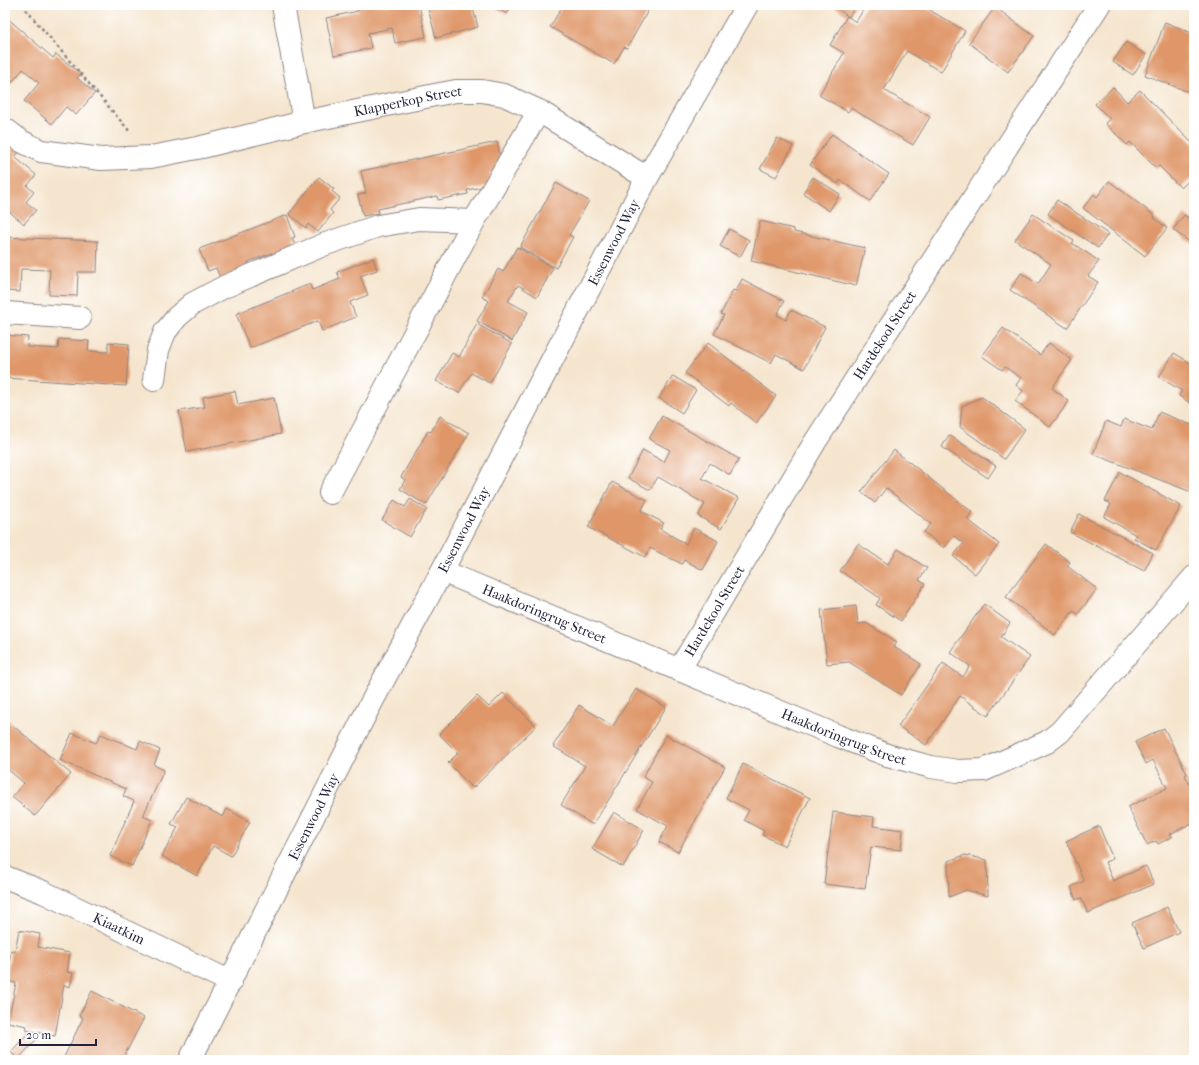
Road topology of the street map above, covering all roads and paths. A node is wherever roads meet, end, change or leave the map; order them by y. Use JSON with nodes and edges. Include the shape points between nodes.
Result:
{"nodes":[{"id":1,"x":22,"y":5,"type":"edge"},
{"id":2,"x":283,"y":5,"type":"edge"},
{"id":3,"x":747,"y":5,"type":"edge"},
{"id":4,"x":1099,"y":5,"type":"edge"},
{"id":5,"x":539,"y":111,"type":"junction"},
{"id":6,"x":304,"y":122,"type":"junction"},
{"id":7,"x":5,"y":129,"type":"edge"},
{"id":8,"x":151,"y":157,"type":"junction"},
{"id":9,"x":647,"y":178,"type":"junction"},
{"id":10,"x":474,"y":221,"type":"junction"},
{"id":11,"x":5,"y":313,"type":"edge"},
{"id":12,"x":80,"y":318,"type":"dead end"},
{"id":13,"x":154,"y":380,"type":"dead end"},
{"id":14,"x":330,"y":493,"type":"dead end"},
{"id":15,"x":442,"y":571,"type":"junction"},
{"id":16,"x":1194,"y":577,"type":"edge"},
{"id":17,"x":679,"y":670,"type":"junction"},
{"id":18,"x":5,"y":877,"type":"edge"},
{"id":19,"x":231,"y":982,"type":"junction"},
{"id":20,"x":190,"y":1060,"type":"edge"}],
"edges":[{"from":1,"to":8,"type":"path"},
{"from":2,"to":6,"type":"street"},
{"from":3,"to":9,"type":"street","name":"Essenwood Way"},
{"from":4,"to":17,"type":"street","name":"Hardekool Street","via":[[815,442]]},
{"from":5,"to":6,"type":"street","name":"Klapperkop Street","via":[[504,94],[456,91]]},
{"from":5,"to":9,"type":"street","name":"Klapperkop Street"},
{"from":5,"to":10,"type":"street"},
{"from":6,"to":8,"type":"street","name":"Klapperkop Street"},
{"from":7,"to":8,"type":"street","name":"Klapperkop Street","via":[[20,141],[41,151],[101,159]]},
{"from":9,"to":15,"type":"street","name":"Essenwood Way"},
{"from":10,"to":13,"type":"street","via":[[419,220],[378,226],[323,245],[224,287],[192,304],[165,332],[158,350]]},
{"from":10,"to":14,"type":"street"},
{"from":11,"to":12,"type":"street"},
{"from":15,"to":17,"type":"street","name":"Haakdoringrug Street"},
{"from":15,"to":19,"type":"street","name":"Essenwood Way","via":[[368,709]]},
{"from":16,"to":17,"type":"street","name":"Haakdoringrug Street","via":[[1060,732],[1046,742],[984,770],[958,771],[931,767],[887,755]]},
{"from":18,"to":19,"type":"street","name":"Kiaatkim","via":[[43,892]]},
{"from":19,"to":20,"type":"street","name":"Essenwood Way"}]}
